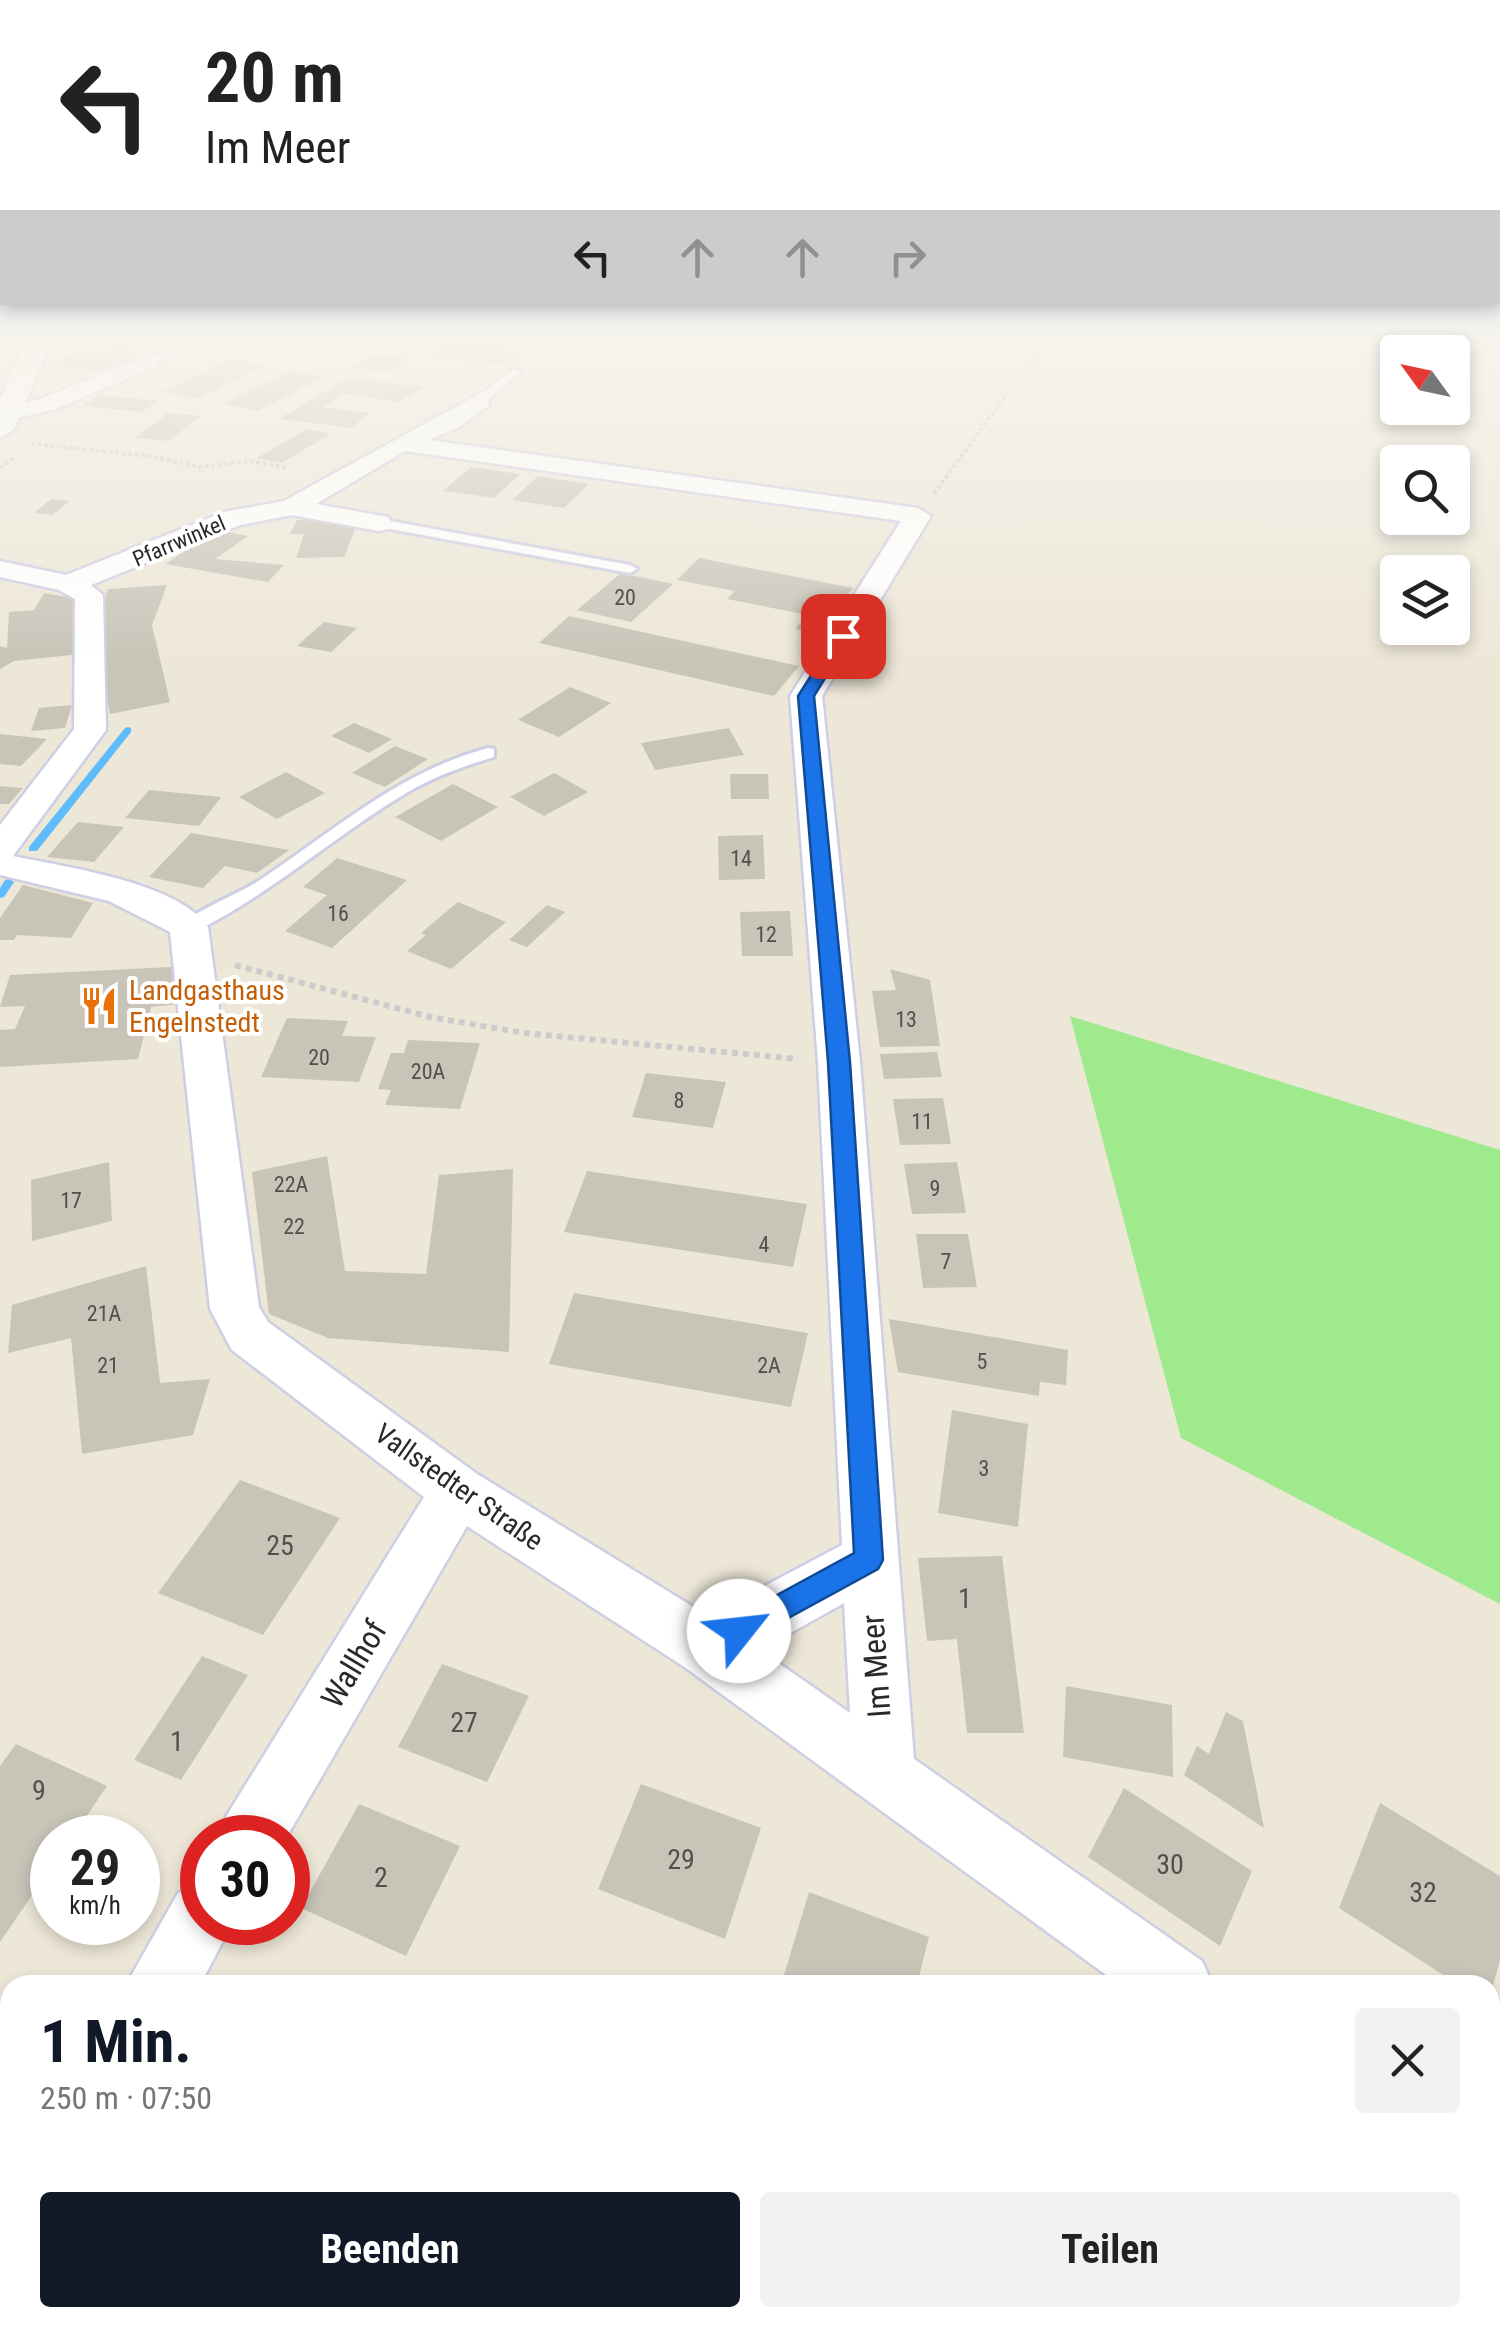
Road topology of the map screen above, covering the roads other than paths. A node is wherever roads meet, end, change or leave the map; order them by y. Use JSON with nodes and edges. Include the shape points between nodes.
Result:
{"nodes":[{"id":1,"x":396,"y":446,"type":"edge"},
{"id":2,"x":418,"y":446,"type":"edge"},
{"id":3,"x":292,"y":508,"type":"junction"},
{"id":4,"x":378,"y":523,"type":"joint"},
{"id":5,"x":0,"y":569,"type":"edge"},
{"id":6,"x":630,"y":569,"type":"dead end"},
{"id":7,"x":68,"y":584,"type":"junction"},
{"id":8,"x":488,"y":753,"type":"dead end"},
{"id":9,"x":0,"y":849,"type":"edge"},
{"id":10,"x":0,"y":864,"type":"edge"},
{"id":11,"x":193,"y":949,"type":"junction"},
{"id":12,"x":458,"y":1492,"type":"junction"},
{"id":13,"x":868,"y":1560,"type":"junction"},
{"id":14,"x":707,"y":1648,"type":"junction"},
{"id":15,"x":884,"y":1772,"type":"junction"},
{"id":16,"x":264,"y":1815,"type":"edge"},
{"id":17,"x":185,"y":1945,"type":"edge"},
{"id":18,"x":167,"y":1975,"type":"edge"},
{"id":19,"x":1164,"y":1975,"type":"edge"}],
"edges":[{"from":1,"to":3,"type":"street","name":"Pfarrwinkel"},
{"from":2,"to":13,"type":"street","name":"Im Meer","via":[[918,516],[806,696],[839,1062]]},
{"from":3,"to":4,"type":"street","name":"Pfarrwinkel"},
{"from":3,"to":7,"type":"street","name":"Pfarrwinkel","via":[[233,518]]},
{"from":4,"to":6,"type":"lane"},
{"from":5,"to":7,"type":"street"},
{"from":7,"to":9,"type":"street","via":[[89,596],[90,730]]},
{"from":8,"to":11,"type":"lane","via":[[429,773],[357,814]]},
{"from":10,"to":11,"type":"street","via":[[162,907]]},
{"from":11,"to":12,"type":"street","name":"Vallstedter Straße","via":[[235,1309],[250,1336]]},
{"from":12,"to":14,"type":"street","name":"Vallstedter Straße"},
{"from":12,"to":16,"type":"street","name":"Wallhof"},
{"from":13,"to":14,"type":"street"},
{"from":13,"to":15,"type":"street","name":"Im Meer"},
{"from":14,"to":15,"type":"street","name":"Vallstedter Straße"},
{"from":15,"to":19,"type":"street","name":"Vallstedter Straße"},
{"from":17,"to":18,"type":"street"}]}
